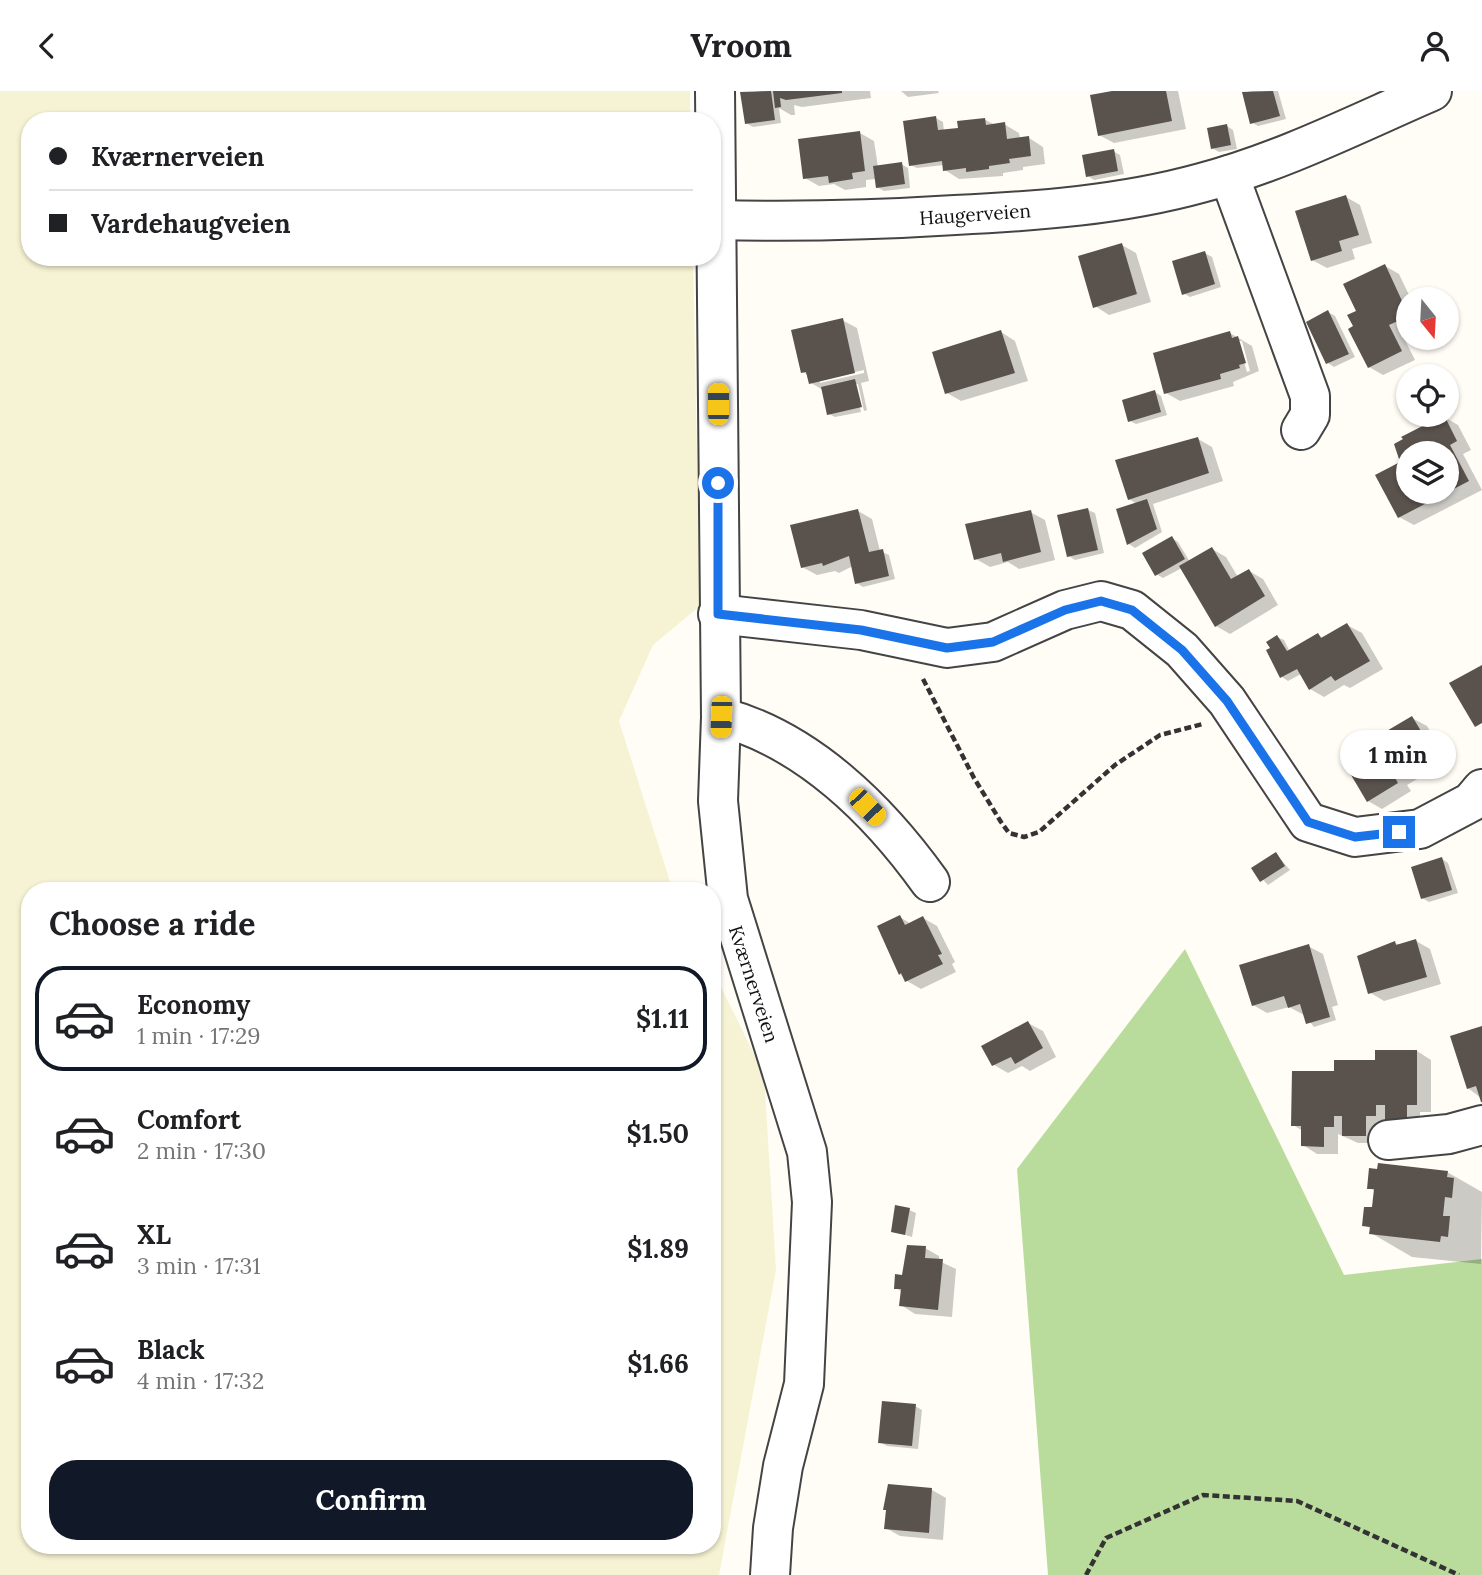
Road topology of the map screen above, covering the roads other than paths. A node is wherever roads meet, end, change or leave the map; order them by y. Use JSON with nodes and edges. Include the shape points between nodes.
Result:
{"nodes":[{"id":1,"x":715,"y":91,"type":"edge"},
{"id":2,"x":1432,"y":91,"type":"edge"},
{"id":3,"x":715,"y":112,"type":"edge"},
{"id":4,"x":1229,"y":175,"type":"junction"},
{"id":5,"x":721,"y":220,"type":"edge"},
{"id":6,"x":717,"y":266,"type":"edge"},
{"id":7,"x":1301,"y":430,"type":"dead end"},
{"id":8,"x":718,"y":614,"type":"junction"},
{"id":9,"x":721,"y":717,"type":"junction"},
{"id":10,"x":1482,"y":789,"type":"edge"},
{"id":11,"x":930,"y":882,"type":"dead end"},
{"id":12,"x":1482,"y":1125,"type":"edge"},
{"id":13,"x":1388,"y":1140,"type":"dead end"},
{"id":14,"x":770,"y":1575,"type":"edge"}],
"edges":[{"from":1,"to":3,"type":"street","name":"Kværnerveien"},
{"from":2,"to":4,"type":"street","name":"Haugerveien"},
{"from":4,"to":5,"type":"street","name":"Haugerveien","via":[[1134,198],[1010,212],[831,221]]},
{"from":4,"to":7,"type":"street","via":[[1310,396],[1310,415]]},
{"from":6,"to":8,"type":"street","name":"Kværnerveien"},
{"from":8,"to":9,"type":"street","name":"Kværnerveien"},
{"from":8,"to":10,"type":"street","via":[[861,630],[947,648],[993,642],[1065,610],[1101,601],[1132,610],[1182,650],[1237,715],[1308,822],[1355,837],[1420,829],[1471,802]]},
{"from":9,"to":11,"type":"street","via":[[769,737],[825,771],[887,828]]},
{"from":9,"to":14,"type":"street","name":"Kværnerveien","via":[[718,801],[728,899],[807,1152],[813,1202],[804,1384],[783,1466],[772,1528]]},
{"from":12,"to":13,"type":"street","via":[[1449,1134]]}]}
